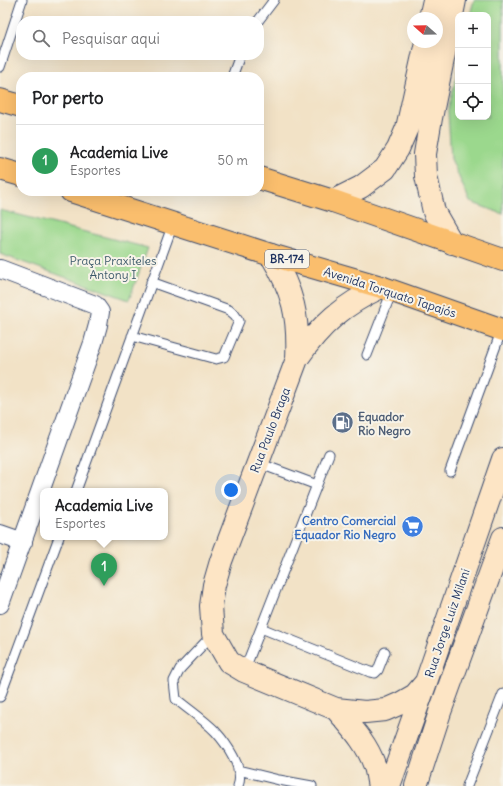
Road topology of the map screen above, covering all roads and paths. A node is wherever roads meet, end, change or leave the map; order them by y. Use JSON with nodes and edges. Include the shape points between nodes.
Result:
{"nodes":[{"id":1,"x":22,"y":0,"type":"edge"},
{"id":2,"x":274,"y":0,"type":"edge"},
{"id":3,"x":434,"y":0,"type":"edge"},
{"id":4,"x":455,"y":0,"type":"edge"},
{"id":5,"x":431,"y":12,"type":"edge"},
{"id":6,"x":17,"y":16,"type":"edge"},
{"id":7,"x":262,"y":16,"type":"edge"},
{"id":8,"x":16,"y":18,"type":"edge"},
{"id":9,"x":425,"y":48,"type":"edge"},
{"id":10,"x":238,"y":60,"type":"edge"},
{"id":11,"x":0,"y":67,"type":"edge"},
{"id":12,"x":234,"y":72,"type":"edge"},
{"id":13,"x":0,"y":100,"type":"edge"},
{"id":14,"x":16,"y":105,"type":"edge"},
{"id":15,"x":0,"y":169,"type":"edge"},
{"id":16,"x":16,"y":174,"type":"edge"},
{"id":17,"x":264,"y":180,"type":"edge"},
{"id":18,"x":87,"y":196,"type":"edge"},
{"id":19,"x":333,"y":201,"type":"junction"},
{"id":20,"x":173,"y":223,"type":"junction"},
{"id":21,"x":452,"y":243,"type":"junction"},
{"id":22,"x":271,"y":255,"type":"junction"},
{"id":23,"x":503,"y":260,"type":"edge"},
{"id":24,"x":0,"y":269,"type":"edge"},
{"id":25,"x":151,"y":282,"type":"junction"},
{"id":26,"x":386,"y":289,"type":"junction"},
{"id":27,"x":502,"y":330,"type":"edge"},
{"id":28,"x":132,"y":336,"type":"junction"},
{"id":29,"x":367,"y":355,"type":"dead end"},
{"id":30,"x":297,"y":358,"type":"junction"},
{"id":31,"x":329,"y":454,"type":"dead end"},
{"id":32,"x":503,"y":459,"type":"edge"},
{"id":33,"x":258,"y":463,"type":"junction"},
{"id":34,"x":450,"y":471,"type":"dead end"},
{"id":35,"x":317,"y":485,"type":"junction"},
{"id":36,"x":42,"y":488,"type":"edge"},
{"id":37,"x":77,"y":488,"type":"edge"},
{"id":38,"x":40,"y":494,"type":"edge"},
{"id":39,"x":0,"y":534,"type":"edge"},
{"id":40,"x":503,"y":538,"type":"edge"},
{"id":41,"x":58,"y":540,"type":"edge"},
{"id":42,"x":23,"y":542,"type":"junction"},
{"id":43,"x":0,"y":604,"type":"edge"},
{"id":44,"x":261,"y":628,"type":"junction"},
{"id":45,"x":213,"y":634,"type":"junction"},
{"id":46,"x":385,"y":652,"type":"dead end"},
{"id":47,"x":244,"y":671,"type":"junction"},
{"id":48,"x":426,"y":682,"type":"junction"},
{"id":49,"x":503,"y":694,"type":"edge"},
{"id":50,"x":0,"y":697,"type":"edge"},
{"id":51,"x":336,"y":709,"type":"junction"},
{"id":52,"x":238,"y":770,"type":"junction"},
{"id":53,"x":238,"y":786,"type":"edge"},
{"id":54,"x":312,"y":786,"type":"edge"},
{"id":55,"x":379,"y":786,"type":"edge"},
{"id":56,"x":389,"y":786,"type":"edge"},
{"id":57,"x":416,"y":786,"type":"edge"},
{"id":58,"x":466,"y":786,"type":"edge"}],
"edges":[{"from":1,"to":6,"type":"lane"},
{"from":2,"to":7,"type":"lane"},
{"from":3,"to":5,"type":"street"},
{"from":4,"to":21,"type":"street","via":[[425,154],[426,176],[434,212]]},
{"from":8,"to":11,"type":"lane"},
{"from":9,"to":19,"type":"street","via":[[407,128],[398,150],[385,169],[361,187]]},
{"from":10,"to":12,"type":"lane"},
{"from":13,"to":14,"type":"highway"},
{"from":15,"to":16,"type":"highway"},
{"from":17,"to":19,"type":"highway"},
{"from":18,"to":20,"type":"highway","name":"Avenida Torquato Tapajós","number":"BR-174"},
{"from":19,"to":21,"type":"highway"},
{"from":20,"to":22,"type":"highway","name":"Avenida Torquato Tapajós","number":"BR-174"},
{"from":20,"to":25,"type":"lane"},
{"from":21,"to":23,"type":"highway"},
{"from":22,"to":26,"type":"highway","name":"Avenida Torquato Tapajós","number":"BR-174"},
{"from":22,"to":30,"type":"street","name":"Rua Paulo Braga","via":[[286,283],[296,315]]},
{"from":24,"to":36,"type":"street","via":[[95,305],[100,312],[93,343]]},
{"from":25,"to":28,"type":"lane"},
{"from":25,"to":28,"type":"lane","via":[[229,310],[239,321],[224,357],[216,360]]},
{"from":26,"to":27,"type":"highway","name":"Avenida Torquato Tapajós","number":"BR-174"},
{"from":26,"to":29,"type":"lane"},
{"from":26,"to":30,"type":"street","name":"Rua Paulo Braga","via":[[361,296],[343,308],[325,323]]},
{"from":27,"to":34,"type":"lane"},
{"from":28,"to":37,"type":"lane"},
{"from":30,"to":33,"type":"street","name":"Rua Paulo Braga"},
{"from":31,"to":35,"type":"lane"},
{"from":32,"to":48,"type":"street","name":"Rua Jorge Luiz Milani"},
{"from":33,"to":35,"type":"lane"},
{"from":33,"to":45,"type":"street","name":"Rua Paulo Braga","via":[[214,585],[211,606]]},
{"from":35,"to":44,"type":"lane"},
{"from":38,"to":42,"type":"street"},
{"from":39,"to":42,"type":"street"},
{"from":40,"to":57,"type":"street","name":"Rua Jorge Luiz Milani"},
{"from":41,"to":50,"type":"lane"},
{"from":42,"to":43,"type":"street"},
{"from":44,"to":46,"type":"lane","via":[[375,673]]},
{"from":44,"to":47,"type":"lane"},
{"from":45,"to":47,"type":"street","name":"Rua Paulo Braga","via":[[229,662]]},
{"from":45,"to":52,"type":"lane","via":[[180,669],[174,680],[176,699],[215,732],[236,760]]},
{"from":47,"to":51,"type":"street","name":"Rua Paulo Braga"},
{"from":48,"to":51,"type":"street","name":"Rua Paulo Braga","via":[[415,695],[385,710],[365,712]]},
{"from":48,"to":56,"type":"street","name":"Rua Jorge Luiz Milani"},
{"from":49,"to":58,"type":"lane"},
{"from":51,"to":55,"type":"street","name":"Rua Paulo Braga","via":[[368,748]]},
{"from":52,"to":53,"type":"lane"},
{"from":52,"to":54,"type":"lane"}]}
